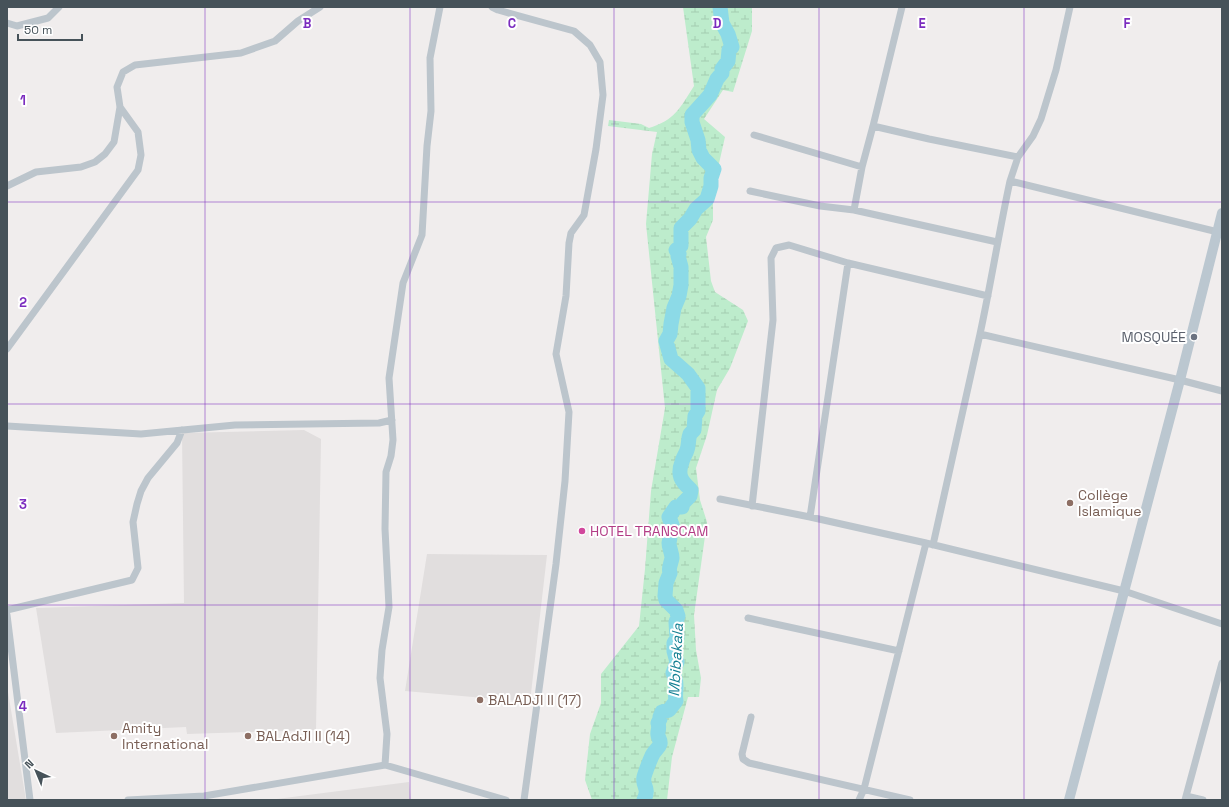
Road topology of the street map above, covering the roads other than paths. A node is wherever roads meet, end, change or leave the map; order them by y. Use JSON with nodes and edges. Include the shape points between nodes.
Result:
{"nodes":[{"id":1,"x":59,"y":7,"type":"edge"},
{"id":2,"x":320,"y":7,"type":"edge"},
{"id":3,"x":440,"y":7,"type":"edge"},
{"id":4,"x":492,"y":7,"type":"edge"},
{"id":5,"x":902,"y":7,"type":"edge"},
{"id":6,"x":1070,"y":7,"type":"edge"},
{"id":7,"x":7,"y":23,"type":"edge"},
{"id":8,"x":120,"y":107,"type":"junction"},
{"id":9,"x":874,"y":126,"type":"junction"},
{"id":10,"x":754,"y":135,"type":"dead end"},
{"id":11,"x":1018,"y":157,"type":"junction"},
{"id":12,"x":862,"y":167,"type":"junction"},
{"id":13,"x":1010,"y":181,"type":"junction"},
{"id":14,"x":7,"y":186,"type":"edge"},
{"id":15,"x":750,"y":191,"type":"dead end"},
{"id":16,"x":854,"y":210,"type":"junction"},
{"id":17,"x":1222,"y":213,"type":"edge"},
{"id":18,"x":1220,"y":233,"type":"edge"},
{"id":19,"x":997,"y":242,"type":"junction"},
{"id":20,"x":848,"y":263,"type":"junction"},
{"id":21,"x":988,"y":296,"type":"junction"},
{"id":22,"x":980,"y":334,"type":"junction"},
{"id":23,"x":7,"y":349,"type":"edge"},
{"id":24,"x":1180,"y":380,"type":"junction"},
{"id":25,"x":1222,"y":391,"type":"edge"},
{"id":26,"x":392,"y":420,"type":"junction"},
{"id":27,"x":7,"y":426,"type":"edge"},
{"id":28,"x":182,"y":430,"type":"junction"},
{"id":29,"x":720,"y":499,"type":"dead end"},
{"id":30,"x":752,"y":506,"type":"junction"},
{"id":31,"x":810,"y":517,"type":"junction"},
{"id":32,"x":929,"y":544,"type":"junction"},
{"id":33,"x":1124,"y":591,"type":"junction"},
{"id":34,"x":7,"y":610,"type":"edge"},
{"id":35,"x":7,"y":615,"type":"edge"},
{"id":36,"x":748,"y":618,"type":"dead end"},
{"id":37,"x":1222,"y":624,"type":"edge"},
{"id":38,"x":899,"y":651,"type":"junction"},
{"id":39,"x":1222,"y":662,"type":"edge"},
{"id":40,"x":751,"y":717,"type":"dead end"},
{"id":41,"x":385,"y":765,"type":"junction"},
{"id":42,"x":864,"y":789,"type":"junction"},
{"id":43,"x":1185,"y":798,"type":"edge"},
{"id":44,"x":30,"y":800,"type":"edge"},
{"id":45,"x":128,"y":800,"type":"edge"},
{"id":46,"x":506,"y":800,"type":"edge"},
{"id":47,"x":524,"y":800,"type":"edge"},
{"id":48,"x":859,"y":800,"type":"edge"},
{"id":49,"x":910,"y":800,"type":"edge"},
{"id":50,"x":1069,"y":800,"type":"edge"},
{"id":51,"x":1203,"y":800,"type":"edge"}],
"edges":[{"from":1,"to":7,"type":"street","via":[[48,18],[17,26]]},
{"from":2,"to":8,"type":"street","via":[[298,21],[275,41],[241,53],[135,65],[123,72],[117,87]]},
{"from":3,"to":26,"type":"street","via":[[430,58],[432,111],[427,146],[422,235],[403,283],[389,378]]},
{"from":4,"to":47,"type":"street","via":[[574,31],[590,45],[600,62],[603,95],[584,215],[571,233],[569,244],[566,296],[556,354],[568,412],[565,481]]},
{"from":5,"to":9,"type":"street"},
{"from":6,"to":11,"type":"street","via":[[1056,70],[1041,119]]},
{"from":8,"to":14,"type":"street","via":[[114,142],[95,162],[81,167],[36,172]]},
{"from":8,"to":23,"type":"street","via":[[138,132],[141,155],[138,170]]},
{"from":9,"to":11,"type":"street"},
{"from":9,"to":12,"type":"street"},
{"from":10,"to":12,"type":"street"},
{"from":11,"to":13,"type":"street"},
{"from":12,"to":16,"type":"street"},
{"from":13,"to":18,"type":"street"},
{"from":13,"to":19,"type":"street"},
{"from":15,"to":16,"type":"street","via":[[820,206]]},
{"from":16,"to":19,"type":"street"},
{"from":17,"to":18,"type":"street"},
{"from":18,"to":24,"type":"street"},
{"from":19,"to":21,"type":"street"},
{"from":20,"to":21,"type":"street"},
{"from":20,"to":30,"type":"street","via":[[789,245],[776,248],[771,258],[773,320]]},
{"from":20,"to":31,"type":"street"},
{"from":21,"to":22,"type":"street"},
{"from":22,"to":24,"type":"street"},
{"from":22,"to":32,"type":"street"},
{"from":24,"to":25,"type":"street"},
{"from":24,"to":33,"type":"street"},
{"from":26,"to":28,"type":"street","via":[[379,423],[235,424]]},
{"from":26,"to":41,"type":"street","via":[[393,440],[386,472],[385,529],[389,607],[380,678],[387,734]]},
{"from":27,"to":28,"type":"street","via":[[141,434]]},
{"from":28,"to":34,"type":"street","via":[[176,443],[148,478],[141,491],[133,522],[138,568],[132,580]]},
{"from":29,"to":30,"type":"street"},
{"from":30,"to":31,"type":"street"},
{"from":31,"to":32,"type":"street"},
{"from":32,"to":33,"type":"street"},
{"from":32,"to":38,"type":"street"},
{"from":33,"to":37,"type":"street"},
{"from":33,"to":50,"type":"street"},
{"from":35,"to":44,"type":"street"},
{"from":36,"to":38,"type":"street"},
{"from":38,"to":42,"type":"street"},
{"from":39,"to":43,"type":"street"},
{"from":40,"to":42,"type":"street","via":[[742,759],[749,763]]},
{"from":41,"to":45,"type":"street","via":[[204,796]]},
{"from":41,"to":46,"type":"street"},
{"from":42,"to":48,"type":"street"},
{"from":42,"to":49,"type":"street"},
{"from":43,"to":51,"type":"street"}]}
